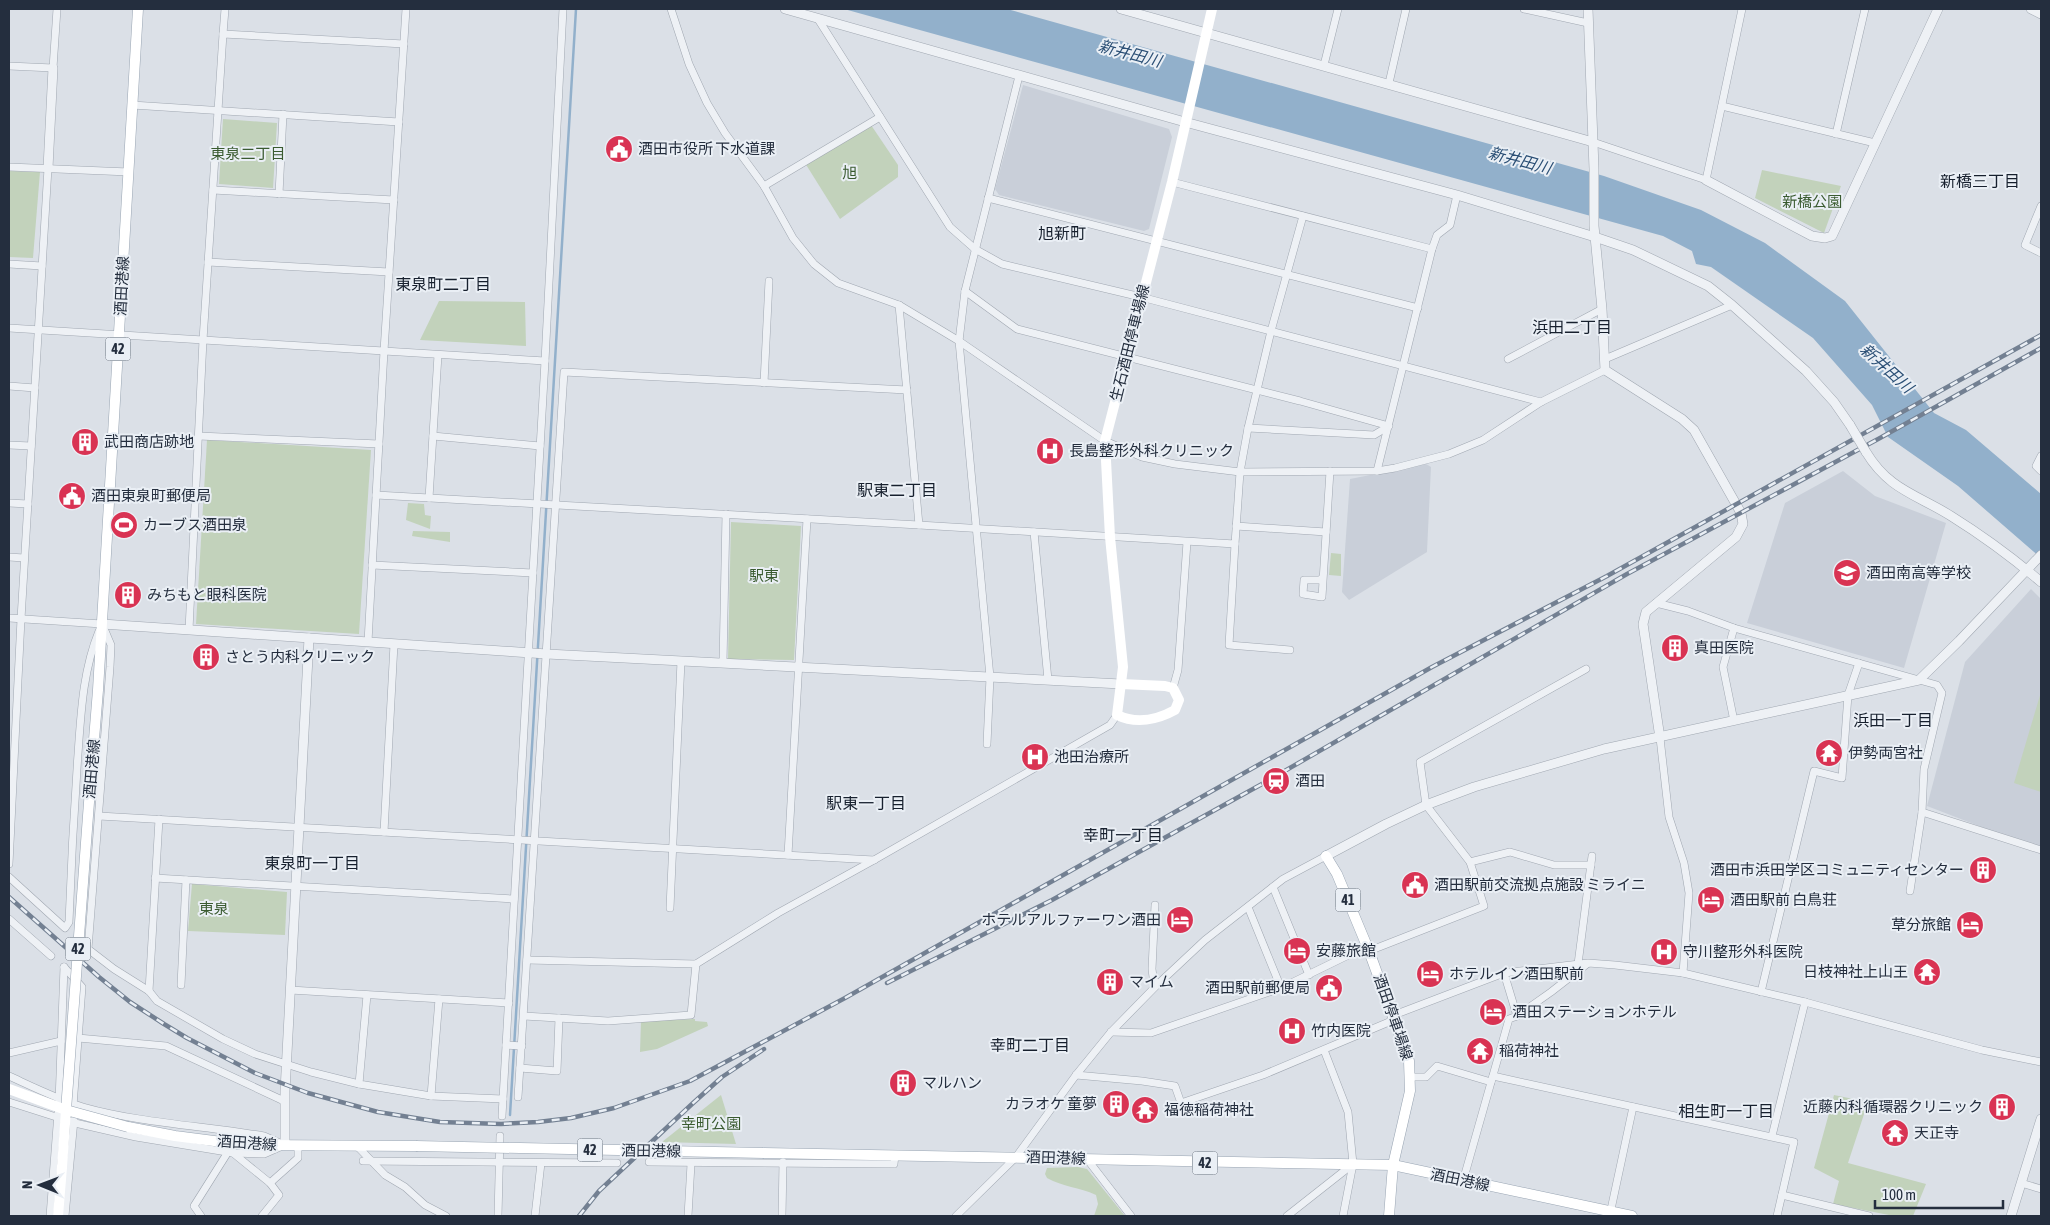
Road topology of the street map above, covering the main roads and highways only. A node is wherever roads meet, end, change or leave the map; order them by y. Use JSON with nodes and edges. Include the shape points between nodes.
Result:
{"nodes":[{"id":1,"x":138,"y":9,"type":"edge"},
{"id":2,"x":1212,"y":9,"type":"edge"},
{"id":3,"x":1121,"y":684,"type":"junction"},
{"id":4,"x":1326,"y":856,"type":"road end"},
{"id":5,"x":9,"y":1089,"type":"edge"},
{"id":6,"x":70,"y":1106,"type":"junction"},
{"id":7,"x":1393,"y":1166,"type":"junction"},
{"id":8,"x":1610,"y":1214,"type":"edge"},
{"id":9,"x":58,"y":1216,"type":"edge"},
{"id":10,"x":1389,"y":1216,"type":"edge"},
{"id":11,"x":1632,"y":1216,"type":"edge"}],
"edges":[{"from":1,"to":6,"type":"main road","name":"酒田港線","number":"42","bridge":true},
{"from":2,"to":3,"type":"main road","name":"生石酒田停車場線","via":[[1172,182],[1105,441],[1110,537],[1123,667]]},
{"from":3,"to":3,"type":"main road","name":"生石酒田停車場線","via":[[1117,714],[1141,719],[1163,717],[1175,710],[1178,700],[1173,688]]},
{"from":4,"to":7,"type":"main road","name":"酒田停車場線","number":"41","via":[[1337,874],[1368,949],[1409,1061],[1410,1091]]},
{"from":5,"to":6,"type":"main road","bridge":true},
{"from":6,"to":7,"type":"main road","name":"酒田港線","number":"42","bridge":true,"via":[[128,1126],[174,1136],[285,1146]]},
{"from":6,"to":9,"type":"main road","bridge":true},
{"from":7,"to":8,"type":"main road","name":"酒田港線","number":"42"},
{"from":7,"to":10,"type":"main road","name":"酒田停車場線","number":"41"},
{"from":8,"to":11,"type":"main road","name":"酒田港線","number":"42"}]}
